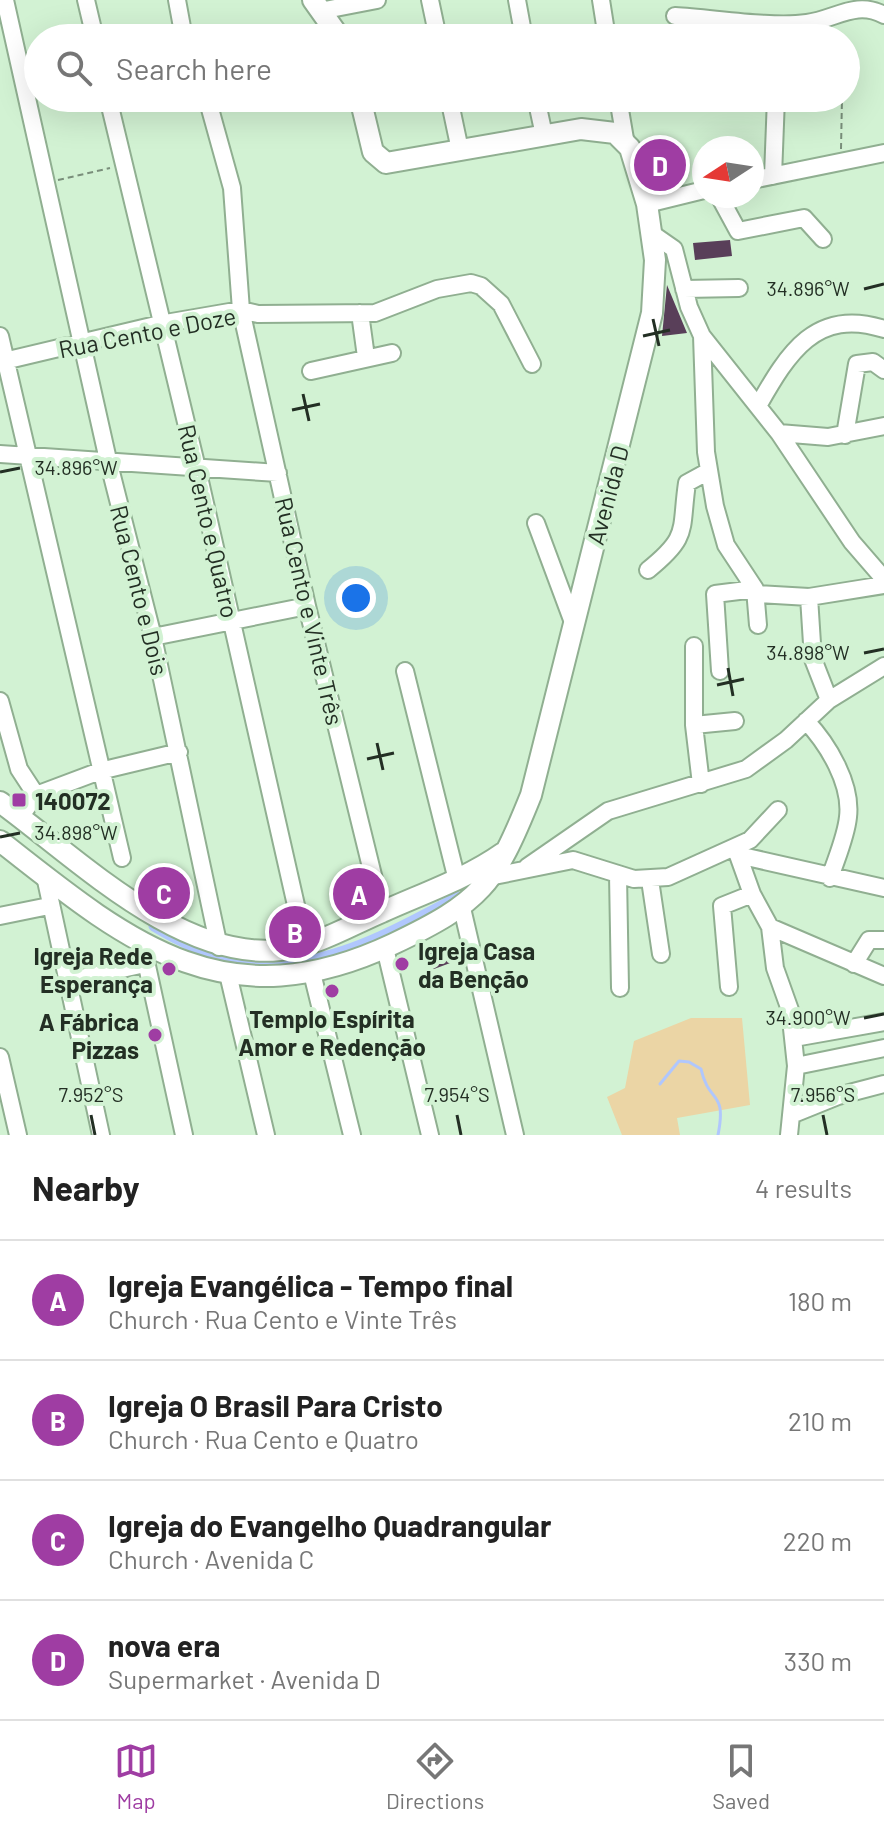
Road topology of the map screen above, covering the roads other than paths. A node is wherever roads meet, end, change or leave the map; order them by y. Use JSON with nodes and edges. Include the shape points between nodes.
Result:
{"nodes":[{"id":1,"x":2,"y":0,"type":"edge"},
{"id":2,"x":86,"y":0,"type":"edge"},
{"id":3,"x":177,"y":0,"type":"edge"},
{"id":4,"x":377,"y":0,"type":"edge"},
{"id":5,"x":430,"y":0,"type":"edge"},
{"id":6,"x":517,"y":0,"type":"edge"},
{"id":7,"x":601,"y":0,"type":"edge"},
{"id":8,"x":846,"y":4,"type":"edge"},
{"id":9,"x":316,"y":6,"type":"edge"},
{"id":10,"x":884,"y":15,"type":"edge"},
{"id":11,"x":675,"y":16,"type":"dead end"},
{"id":12,"x":92,"y":24,"type":"edge"},
{"id":13,"x":179,"y":24,"type":"edge"},
{"id":14,"x":330,"y":24,"type":"edge"},
{"id":15,"x":435,"y":24,"type":"edge"},
{"id":16,"x":521,"y":24,"type":"edge"},
{"id":17,"x":605,"y":24,"type":"edge"},
{"id":18,"x":24,"y":92,"type":"edge"},
{"id":19,"x":29,"y":112,"type":"edge"},
{"id":20,"x":111,"y":112,"type":"edge"},
{"id":21,"x":211,"y":112,"type":"edge"},
{"id":22,"x":363,"y":112,"type":"edge"},
{"id":23,"x":452,"y":112,"type":"edge"},
{"id":24,"x":539,"y":112,"type":"edge"},
{"id":25,"x":620,"y":112,"type":"edge"},
{"id":26,"x":775,"y":112,"type":"edge"},
{"id":27,"x":544,"y":135,"type":"junction"},
{"id":28,"x":625,"y":139,"type":"junction"},
{"id":29,"x":460,"y":150,"type":"junction"},
{"id":30,"x":884,"y":153,"type":"edge"},
{"id":31,"x":773,"y":176,"type":"junction"},
{"id":32,"x":764,"y":178,"type":"edge"},
{"id":33,"x":692,"y":193,"type":"edge"},
{"id":34,"x":647,"y":204,"type":"junction"},
{"id":35,"x":726,"y":208,"type":"edge"},
{"id":36,"x":651,"y":233,"type":"junction"},
{"id":37,"x":823,"y":239,"type":"dead end"},
{"id":38,"x":739,"y":288,"type":"dead end"},
{"id":39,"x":684,"y":289,"type":"junction"},
{"id":40,"x":241,"y":310,"type":"junction"},
{"id":41,"x":360,"y":313,"type":"junction"},
{"id":42,"x":160,"y":324,"type":"junction"},
{"id":43,"x":884,"y":329,"type":"edge"},
{"id":44,"x":0,"y":336,"type":"edge"},
{"id":45,"x":702,"y":336,"type":"junction"},
{"id":46,"x":84,"y":344,"type":"junction"},
{"id":47,"x":392,"y":353,"type":"dead end"},
{"id":48,"x":366,"y":357,"type":"junction"},
{"id":49,"x":3,"y":361,"type":"edge"},
{"id":50,"x":532,"y":364,"type":"dead end"},
{"id":51,"x":884,"y":370,"type":"edge"},
{"id":52,"x":311,"y":371,"type":"dead end"},
{"id":53,"x":758,"y":406,"type":"junction"},
{"id":54,"x":884,"y":426,"type":"edge"},
{"id":55,"x":779,"y":433,"type":"junction"},
{"id":56,"x":845,"y":435,"type":"junction"},
{"id":57,"x":0,"y":454,"type":"edge"},
{"id":58,"x":25,"y":454,"type":"junction"},
{"id":59,"x":108,"y":460,"type":"junction"},
{"id":60,"x":197,"y":468,"type":"junction"},
{"id":61,"x":709,"y":471,"type":"junction"},
{"id":62,"x":278,"y":473,"type":"junction"},
{"id":63,"x":536,"y":523,"type":"dead end"},
{"id":64,"x":648,"y":570,"type":"dead end"},
{"id":65,"x":884,"y":582,"type":"edge"},
{"id":66,"x":755,"y":591,"type":"junction"},
{"id":67,"x":809,"y":597,"type":"junction"},
{"id":68,"x":307,"y":606,"type":"junction"},
{"id":69,"x":233,"y":622,"type":"junction"},
{"id":70,"x":574,"y":625,"type":"junction"},
{"id":71,"x":758,"y":625,"type":"dead end"},
{"id":72,"x":153,"y":637,"type":"junction"},
{"id":73,"x":694,"y":646,"type":"dead end"},
{"id":74,"x":884,"y":666,"type":"edge"},
{"id":75,"x":405,"y":671,"type":"dead end"},
{"id":76,"x":720,"y":671,"type":"dead end"},
{"id":77,"x":829,"y":700,"type":"junction"},
{"id":78,"x":0,"y":701,"type":"edge"},
{"id":79,"x":735,"y":721,"type":"dead end"},
{"id":80,"x":806,"y":721,"type":"junction"},
{"id":81,"x":694,"y":725,"type":"junction"},
{"id":82,"x":179,"y":752,"type":"junction"},
{"id":83,"x":100,"y":771,"type":"junction"},
{"id":84,"x":701,"y":784,"type":"junction"},
{"id":85,"x":36,"y":795,"type":"junction"},
{"id":86,"x":0,"y":802,"type":"edge"},
{"id":87,"x":778,"y":810,"type":"dead end"},
{"id":88,"x":20,"y":817,"type":"junction"},
{"id":89,"x":0,"y":841,"type":"edge"},
{"id":90,"x":509,"y":848,"type":"junction"},
{"id":91,"x":736,"y":852,"type":"junction"},
{"id":92,"x":122,"y":858,"type":"dead end"},
{"id":93,"x":527,"y":867,"type":"junction"},
{"id":94,"x":618,"y":875,"type":"junction"},
{"id":95,"x":45,"y":876,"type":"junction"},
{"id":96,"x":494,"y":876,"type":"junction"},
{"id":97,"x":830,"y":878,"type":"junction"},
{"id":98,"x":457,"y":880,"type":"junction"},
{"id":99,"x":650,"y":880,"type":"junction"},
{"id":100,"x":884,"y":888,"type":"edge"},
{"id":101,"x":752,"y":894,"type":"junction"},
{"id":102,"x":49,"y":906,"type":"junction"},
{"id":103,"x":462,"y":908,"type":"junction"},
{"id":104,"x":382,"y":912,"type":"junction"},
{"id":105,"x":0,"y":916,"type":"edge"},
{"id":106,"x":770,"y":927,"type":"junction"},
{"id":107,"x":884,"y":940,"type":"edge"},
{"id":108,"x":142,"y":943,"type":"junction"},
{"id":109,"x":305,"y":945,"type":"junction"},
{"id":110,"x":219,"y":947,"type":"junction"},
{"id":111,"x":385,"y":948,"type":"junction"},
{"id":112,"x":661,"y":954,"type":"dead end"},
{"id":113,"x":145,"y":964,"type":"junction"},
{"id":114,"x":854,"y":964,"type":"junction"},
{"id":115,"x":312,"y":973,"type":"junction"},
{"id":116,"x":228,"y":974,"type":"junction"},
{"id":117,"x":884,"y":976,"type":"edge"},
{"id":118,"x":67,"y":981,"type":"junction"},
{"id":119,"x":729,"y":987,"type":"dead end"},
{"id":120,"x":620,"y":988,"type":"dead end"},
{"id":121,"x":884,"y":1022,"type":"edge"},
{"id":122,"x":794,"y":1038,"type":"junction"},
{"id":123,"x":884,"y":1048,"type":"edge"},
{"id":124,"x":0,"y":1057,"type":"edge"},
{"id":125,"x":796,"y":1066,"type":"junction"},
{"id":126,"x":884,"y":1084,"type":"edge"},
{"id":127,"x":791,"y":1115,"type":"junction"},
{"id":128,"x":18,"y":1135,"type":"edge"},
{"id":129,"x":101,"y":1135,"type":"edge"},
{"id":130,"x":184,"y":1135,"type":"edge"},
{"id":131,"x":266,"y":1135,"type":"edge"},
{"id":132,"x":352,"y":1135,"type":"edge"},
{"id":133,"x":430,"y":1135,"type":"edge"},
{"id":134,"x":515,"y":1135,"type":"edge"},
{"id":135,"x":789,"y":1135,"type":"edge"}],
"edges":[{"from":1,"to":18,"type":"street","name":"Rua Cento e Dois"},
{"from":2,"to":12,"type":"street"},
{"from":3,"to":13,"type":"street"},
{"from":4,"to":9,"type":"street"},
{"from":5,"to":15,"type":"street"},
{"from":6,"to":16,"type":"street"},
{"from":7,"to":17,"type":"street"},
{"from":8,"to":10,"type":"street"},
{"from":8,"to":11,"type":"street","via":[[804,23]]},
{"from":9,"to":14,"type":"main road"},
{"from":19,"to":46,"type":"street","name":"Rua Cento e Dois"},
{"from":20,"to":42,"type":"street","name":"Rua Cento e Quatro"},
{"from":21,"to":40,"type":"street","name":"Rua Cento e Vinte Três","via":[[232,188]]},
{"from":22,"to":29,"type":"main road","via":[[373,152],[386,163]]},
{"from":23,"to":29,"type":"street"},
{"from":24,"to":27,"type":"street"},
{"from":25,"to":28,"type":"street"},
{"from":26,"to":31,"type":"street"},
{"from":27,"to":28,"type":"main road","via":[[605,130]]},
{"from":27,"to":29,"type":"main road"},
{"from":28,"to":34,"type":"main road","name":"Avenida D"},
{"from":30,"to":31,"type":"street"},
{"from":31,"to":32,"type":"street"},
{"from":33,"to":34,"type":"street"},
{"from":34,"to":36,"type":"main road","name":"Avenida D"},
{"from":35,"to":37,"type":"street","via":[[738,231],[804,218]]},
{"from":36,"to":39,"type":"street","via":[[674,249]]},
{"from":36,"to":70,"type":"main road","name":"Avenida D","via":[[652,313]]},
{"from":38,"to":39,"type":"street"},
{"from":39,"to":45,"type":"street"},
{"from":40,"to":41,"type":"street","name":"Rua Cento e Doze"},
{"from":40,"to":42,"type":"street","name":"Rua Cento e Doze"},
{"from":40,"to":62,"type":"street","name":"Rua Cento e Vinte Três"},
{"from":41,"to":48,"type":"street"},
{"from":41,"to":50,"type":"street","name":"Rua Cento e Doze","via":[[471,283],[501,304]]},
{"from":42,"to":46,"type":"street","name":"Rua Cento e Doze"},
{"from":42,"to":60,"type":"street","name":"Rua Cento e Quatro"},
{"from":43,"to":53,"type":"street","via":[[846,321],[812,334],[786,359]]},
{"from":44,"to":49,"type":"street"},
{"from":45,"to":53,"type":"street"},
{"from":45,"to":61,"type":"street"},
{"from":46,"to":49,"type":"street","name":"Rua Cento e Doze"},
{"from":46,"to":59,"type":"street","name":"Rua Cento e Dois"},
{"from":47,"to":48,"type":"street"},
{"from":48,"to":52,"type":"street"},
{"from":49,"to":58,"type":"street"},
{"from":51,"to":56,"type":"street","via":[[867,361],[856,367]]},
{"from":53,"to":55,"type":"street"},
{"from":54,"to":56,"type":"street"},
{"from":55,"to":56,"type":"street"},
{"from":55,"to":65,"type":"street"},
{"from":57,"to":58,"type":"street"},
{"from":58,"to":59,"type":"street"},
{"from":58,"to":83,"type":"street"},
{"from":59,"to":60,"type":"street"},
{"from":59,"to":72,"type":"street","name":"Rua Cento e Dois"},
{"from":60,"to":62,"type":"street"},
{"from":60,"to":69,"type":"street","name":"Rua Cento e Quatro"},
{"from":61,"to":64,"type":"street","via":[[687,483],[681,535]]},
{"from":61,"to":66,"type":"street","via":[[722,535]]},
{"from":62,"to":68,"type":"street","name":"Rua Cento e Vinte Três"},
{"from":63,"to":70,"type":"street"},
{"from":65,"to":67,"type":"street"},
{"from":66,"to":67,"type":"street"},
{"from":66,"to":71,"type":"street"},
{"from":66,"to":76,"type":"street","via":[[715,594]]},
{"from":67,"to":77,"type":"street","via":[[813,659]]},
{"from":68,"to":69,"type":"street"},
{"from":68,"to":104,"type":"street","name":"Rua Cento e Vinte Três"},
{"from":69,"to":72,"type":"street"},
{"from":69,"to":109,"type":"street","name":"Rua Cento e Quatro"},
{"from":70,"to":90,"type":"main road","name":"Avenida D","via":[[531,795]]},
{"from":72,"to":82,"type":"street","name":"Rua Cento e Dois"},
{"from":73,"to":81,"type":"street"},
{"from":74,"to":77,"type":"street"},
{"from":75,"to":98,"type":"street"},
{"from":77,"to":80,"type":"street"},
{"from":78,"to":85,"type":"street","via":[[19,769]]},
{"from":79,"to":81,"type":"street"},
{"from":80,"to":84,"type":"street","via":[[746,769]]},
{"from":80,"to":97,"type":"street","via":[[827,748],[848,803]]},
{"from":81,"to":84,"type":"street"},
{"from":82,"to":83,"type":"street"},
{"from":82,"to":110,"type":"street","name":"Rua Cento e Dois"},
{"from":83,"to":85,"type":"street"},
{"from":83,"to":92,"type":"street"},
{"from":84,"to":93,"type":"street","via":[[608,811]]},
{"from":85,"to":88,"type":"street"},
{"from":86,"to":88,"type":"main road"},
{"from":87,"to":91,"type":"street"},
{"from":88,"to":110,"type":"main road","via":[[161,920]]},
{"from":89,"to":95,"type":"main road","name":"Avenida D"},
{"from":90,"to":96,"type":"main road","name":"Avenida D"},
{"from":90,"to":98,"type":"main road"},
{"from":91,"to":97,"type":"street"},
{"from":91,"to":99,"type":"street"},
{"from":91,"to":101,"type":"street"},
{"from":93,"to":94,"type":"street","via":[[573,860]]},
{"from":93,"to":96,"type":"street"},
{"from":94,"to":99,"type":"street"},
{"from":94,"to":120,"type":"street"},
{"from":95,"to":102,"type":"street"},
{"from":95,"to":108,"type":"main road","name":"Avenida D"},
{"from":96,"to":103,"type":"main road","name":"Avenida D"},
{"from":97,"to":100,"type":"street"},
{"from":98,"to":104,"type":"main road"},
{"from":99,"to":112,"type":"street"},
{"from":101,"to":106,"type":"street"},
{"from":101,"to":119,"type":"street","via":[[722,906]]},
{"from":102,"to":105,"type":"street"},
{"from":102,"to":118,"type":"street"},
{"from":103,"to":111,"type":"main road","name":"Avenida D"},
{"from":103,"to":134,"type":"street"},
{"from":104,"to":109,"type":"main road"},
{"from":106,"to":114,"type":"street"},
{"from":106,"to":122,"type":"street"},
{"from":107,"to":114,"type":"street","via":[[869,940]]},
{"from":108,"to":113,"type":"street"},
{"from":108,"to":116,"type":"main road","name":"Avenida D"},
{"from":109,"to":110,"type":"main road","via":[[258,952]]},
{"from":111,"to":115,"type":"main road","name":"Avenida D"},
{"from":111,"to":133,"type":"street"},
{"from":113,"to":118,"type":"street"},
{"from":113,"to":130,"type":"street"},
{"from":114,"to":117,"type":"street"},
{"from":115,"to":116,"type":"main road","name":"Avenida D","via":[[276,978]]},
{"from":115,"to":132,"type":"street"},
{"from":116,"to":131,"type":"street"},
{"from":118,"to":129,"type":"street"},
{"from":121,"to":122,"type":"street"},
{"from":122,"to":125,"type":"street"},
{"from":123,"to":125,"type":"street"},
{"from":124,"to":128,"type":"street"},
{"from":125,"to":127,"type":"street"},
{"from":126,"to":127,"type":"street"},
{"from":127,"to":135,"type":"street"}]}
